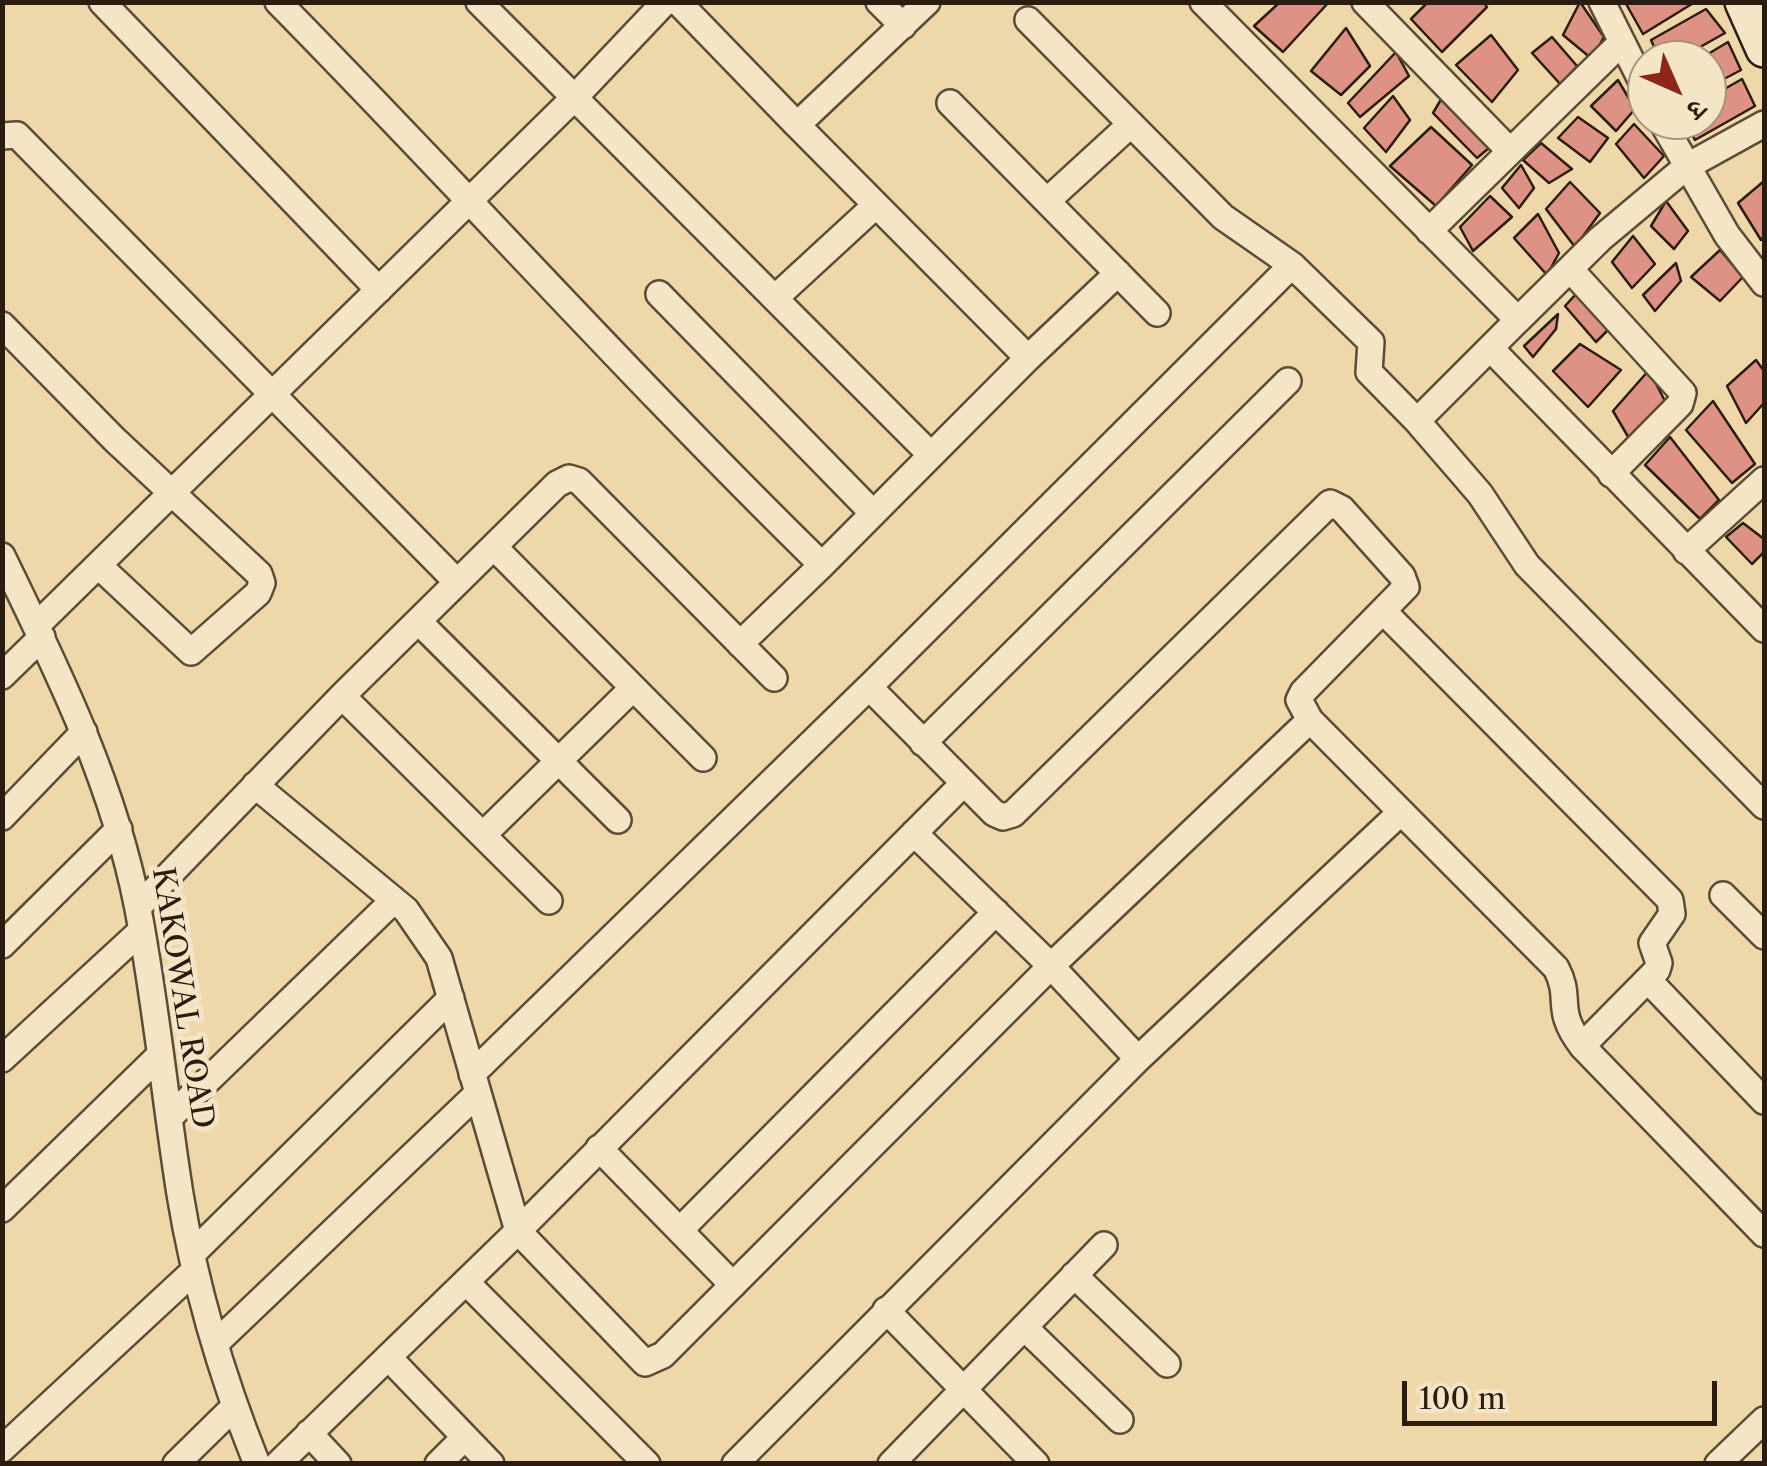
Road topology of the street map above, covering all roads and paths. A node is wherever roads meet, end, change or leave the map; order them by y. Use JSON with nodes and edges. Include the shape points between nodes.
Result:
{"nodes":[{"id":1,"x":102,"y":2,"type":"edge"},
{"id":2,"x":278,"y":2,"type":"edge"},
{"id":3,"x":479,"y":2,"type":"edge"},
{"id":4,"x":665,"y":2,"type":"edge"},
{"id":5,"x":678,"y":2,"type":"edge"},
{"id":6,"x":879,"y":2,"type":"edge"},
{"id":7,"x":927,"y":2,"type":"edge"},
{"id":8,"x":1203,"y":2,"type":"edge"},
{"id":9,"x":1365,"y":2,"type":"edge"},
{"id":10,"x":1602,"y":2,"type":"edge"},
{"id":11,"x":1743,"y":2,"type":"edge"},
{"id":12,"x":1028,"y":20,"type":"dead end"},
{"id":13,"x":903,"y":26,"type":"junction"},
{"id":14,"x":1622,"y":42,"type":"junction"},
{"id":15,"x":1764,"y":49,"type":"edge"},
{"id":16,"x":1627,"y":52,"type":"edge"},
{"id":17,"x":575,"y":98,"type":"junction"},
{"id":18,"x":950,"y":103,"type":"dead end"},
{"id":19,"x":1131,"y":124,"type":"junction"},
{"id":20,"x":1764,"y":124,"type":"edge"},
{"id":21,"x":797,"y":125,"type":"junction"},
{"id":22,"x":2,"y":136,"type":"edge"},
{"id":23,"x":1672,"y":140,"type":"edge"},
{"id":24,"x":1510,"y":152,"type":"junction"},
{"id":25,"x":1686,"y":167,"type":"junction"},
{"id":26,"x":472,"y":199,"type":"junction"},
{"id":27,"x":1048,"y":200,"type":"junction"},
{"id":28,"x":876,"y":204,"type":"junction"},
{"id":29,"x":1428,"y":231,"type":"junction"},
{"id":30,"x":1292,"y":265,"type":"junction"},
{"id":31,"x":1570,"y":269,"type":"junction"},
{"id":32,"x":1118,"y":273,"type":"junction"},
{"id":33,"x":1764,"y":284,"type":"edge"},
{"id":34,"x":380,"y":290,"type":"junction"},
{"id":35,"x":658,"y":294,"type":"dead end"},
{"id":36,"x":774,"y":298,"type":"junction"},
{"id":37,"x":1158,"y":313,"type":"dead end"},
{"id":38,"x":1518,"y":320,"type":"junction"},
{"id":39,"x":2,"y":325,"type":"edge"},
{"id":40,"x":1492,"y":350,"type":"junction"},
{"id":41,"x":1028,"y":358,"type":"junction"},
{"id":42,"x":1288,"y":381,"type":"dead end"},
{"id":43,"x":272,"y":392,"type":"junction"},
{"id":44,"x":1417,"y":421,"type":"junction"},
{"id":45,"x":931,"y":456,"type":"junction"},
{"id":46,"x":1611,"y":474,"type":"junction"},
{"id":47,"x":1764,"y":480,"type":"edge"},
{"id":48,"x":172,"y":492,"type":"junction"},
{"id":49,"x":873,"y":513,"type":"junction"},
{"id":50,"x":494,"y":547,"type":"junction"},
{"id":51,"x":1686,"y":552,"type":"junction"},
{"id":52,"x":2,"y":556,"type":"edge"},
{"id":53,"x":822,"y":564,"type":"junction"},
{"id":54,"x":98,"y":565,"type":"junction"},
{"id":55,"x":457,"y":582,"type":"junction"},
{"id":56,"x":1384,"y":612,"type":"junction"},
{"id":57,"x":418,"y":621,"type":"junction"},
{"id":58,"x":1764,"y":629,"type":"edge"},
{"id":59,"x":39,"y":632,"type":"junction"},
{"id":60,"x":740,"y":644,"type":"junction"},
{"id":61,"x":2,"y":676,"type":"edge"},
{"id":62,"x":774,"y":678,"type":"dead end"},
{"id":63,"x":869,"y":687,"type":"junction"},
{"id":64,"x":633,"y":688,"type":"junction"},
{"id":65,"x":342,"y":696,"type":"junction"},
{"id":66,"x":1310,"y":720,"type":"junction"},
{"id":67,"x":84,"y":732,"type":"junction"},
{"id":68,"x":923,"y":743,"type":"junction"},
{"id":69,"x":703,"y":758,"type":"dead end"},
{"id":70,"x":558,"y":762,"type":"junction"},
{"id":71,"x":964,"y":783,"type":"junction"},
{"id":72,"x":255,"y":785,"type":"junction"},
{"id":73,"x":1764,"y":806,"type":"edge"},
{"id":74,"x":1400,"y":814,"type":"junction"},
{"id":75,"x":2,"y":817,"type":"edge"},
{"id":76,"x":618,"y":820,"type":"dead end"},
{"id":77,"x":118,"y":829,"type":"junction"},
{"id":78,"x":914,"y":833,"type":"junction"},
{"id":79,"x":484,"y":834,"type":"junction"},
{"id":80,"x":1723,"y":895,"type":"dead end"},
{"id":81,"x":394,"y":900,"type":"junction"},
{"id":82,"x":549,"y":901,"type":"dead end"},
{"id":83,"x":996,"y":912,"type":"junction"},
{"id":84,"x":139,"y":919,"type":"junction"},
{"id":85,"x":1764,"y":936,"type":"edge"},
{"id":86,"x":2,"y":945,"type":"edge"},
{"id":87,"x":1052,"y":966,"type":"junction"},
{"id":88,"x":1648,"y":980,"type":"junction"},
{"id":89,"x":451,"y":998,"type":"junction"},
{"id":90,"x":1582,"y":1046,"type":"junction"},
{"id":91,"x":160,"y":1056,"type":"junction"},
{"id":92,"x":2,"y":1059,"type":"edge"},
{"id":93,"x":1138,"y":1059,"type":"junction"},
{"id":94,"x":475,"y":1084,"type":"junction"},
{"id":95,"x":1764,"y":1101,"type":"edge"},
{"id":96,"x":170,"y":1117,"type":"junction"},
{"id":97,"x":600,"y":1148,"type":"junction"},
{"id":98,"x":2,"y":1209,"type":"edge"},
{"id":99,"x":680,"y":1230,"type":"junction"},
{"id":100,"x":518,"y":1231,"type":"junction"},
{"id":101,"x":1764,"y":1234,"type":"edge"},
{"id":102,"x":1104,"y":1245,"type":"dead end"},
{"id":103,"x":194,"y":1262,"type":"junction"},
{"id":104,"x":1074,"y":1276,"type":"junction"},
{"id":105,"x":466,"y":1282,"type":"junction"},
{"id":106,"x":733,"y":1285,"type":"junction"},
{"id":107,"x":886,"y":1310,"type":"junction"},
{"id":108,"x":1024,"y":1328,"type":"junction"},
{"id":109,"x":215,"y":1344,"type":"junction"},
{"id":110,"x":388,"y":1358,"type":"junction"},
{"id":111,"x":1167,"y":1364,"type":"dead end"},
{"id":112,"x":964,"y":1388,"type":"junction"},
{"id":113,"x":234,"y":1407,"type":"junction"},
{"id":114,"x":1120,"y":1420,"type":"dead end"},
{"id":115,"x":1764,"y":1420,"type":"edge"},
{"id":116,"x":309,"y":1434,"type":"junction"},
{"id":117,"x":465,"y":1437,"type":"junction"},
{"id":118,"x":2,"y":1449,"type":"edge"},
{"id":119,"x":1024,"y":1460,"type":"edge"},
{"id":120,"x":176,"y":1464,"type":"edge"},
{"id":121,"x":256,"y":1464,"type":"edge"},
{"id":122,"x":278,"y":1464,"type":"edge"},
{"id":123,"x":338,"y":1464,"type":"edge"},
{"id":124,"x":438,"y":1464,"type":"edge"},
{"id":125,"x":491,"y":1464,"type":"edge"},
{"id":126,"x":647,"y":1464,"type":"edge"},
{"id":127,"x":735,"y":1464,"type":"edge"},
{"id":128,"x":891,"y":1464,"type":"edge"},
{"id":129,"x":1718,"y":1464,"type":"edge"}],
"edges":[{"from":1,"to":34,"type":"street"},
{"from":2,"to":26,"type":"street"},
{"from":3,"to":17,"type":"street"},
{"from":4,"to":17,"type":"street"},
{"from":5,"to":21,"type":"street"},
{"from":6,"to":13,"type":"street"},
{"from":7,"to":13,"type":"street"},
{"from":8,"to":29,"type":"street"},
{"from":9,"to":24,"type":"street"},
{"from":10,"to":14,"type":"street"},
{"from":11,"to":15,"type":"street"},
{"from":12,"to":19,"type":"street"},
{"from":13,"to":21,"type":"street"},
{"from":14,"to":16,"type":"street"},
{"from":14,"to":24,"type":"street"},
{"from":17,"to":26,"type":"street"},
{"from":17,"to":36,"type":"street"},
{"from":18,"to":27,"type":"street"},
{"from":19,"to":27,"type":"street"},
{"from":19,"to":30,"type":"street","via":[[1224,216]]},
{"from":20,"to":25,"type":"street"},
{"from":21,"to":28,"type":"street"},
{"from":22,"to":43,"type":"street","via":[[17,135]]},
{"from":23,"to":25,"type":"street"},
{"from":24,"to":29,"type":"street"},
{"from":25,"to":31,"type":"street"},
{"from":25,"to":33,"type":"street"},
{"from":26,"to":34,"type":"street"},
{"from":26,"to":53,"type":"street","via":[[639,384]]},
{"from":27,"to":32,"type":"street"},
{"from":28,"to":36,"type":"street"},
{"from":28,"to":41,"type":"street"},
{"from":29,"to":38,"type":"street"},
{"from":30,"to":44,"type":"street","via":[[1371,342],[1369,372]]},
{"from":30,"to":63,"type":"street"},
{"from":31,"to":38,"type":"street"},
{"from":31,"to":46,"type":"street","via":[[1684,393]]},
{"from":32,"to":37,"type":"street"},
{"from":32,"to":41,"type":"street"},
{"from":34,"to":43,"type":"street"},
{"from":35,"to":49,"type":"street"},
{"from":36,"to":45,"type":"street"},
{"from":38,"to":40,"type":"street"},
{"from":39,"to":48,"type":"street"},
{"from":40,"to":44,"type":"street"},
{"from":40,"to":46,"type":"street"},
{"from":41,"to":45,"type":"street"},
{"from":42,"to":68,"type":"street"},
{"from":43,"to":48,"type":"street"},
{"from":43,"to":55,"type":"street"},
{"from":44,"to":73,"type":"street","via":[[1480,494],[1527,565]]},
{"from":45,"to":49,"type":"street"},
{"from":46,"to":51,"type":"street"},
{"from":47,"to":51,"type":"street"},
{"from":48,"to":54,"type":"street"},
{"from":48,"to":54,"type":"street","via":[[259,574],[258,593],[191,652]]},
{"from":49,"to":53,"type":"street"},
{"from":50,"to":55,"type":"street"},
{"from":50,"to":60,"type":"street","via":[[557,484],[579,481]]},
{"from":50,"to":64,"type":"street"},
{"from":51,"to":58,"type":"street"},
{"from":52,"to":59,"type":"street","name":"KAKOWAL ROAD"},
{"from":53,"to":60,"type":"street"},
{"from":54,"to":59,"type":"street"},
{"from":55,"to":57,"type":"street"},
{"from":56,"to":66,"type":"street","via":[[1304,692],[1299,700]]},
{"from":56,"to":71,"type":"street","via":[[1406,587],[1402,576],[1342,508],[1330,503],[1013,814],[994,813]]},
{"from":56,"to":88,"type":"street","via":[[1670,900],[1672,914],[1652,942],[1660,963]]},
{"from":57,"to":65,"type":"street"},
{"from":57,"to":70,"type":"street"},
{"from":59,"to":61,"type":"street"},
{"from":59,"to":67,"type":"street","name":"KAKOWAL ROAD"},
{"from":60,"to":62,"type":"street"},
{"from":63,"to":68,"type":"street"},
{"from":63,"to":94,"type":"street"},
{"from":64,"to":69,"type":"street"},
{"from":64,"to":70,"type":"street"},
{"from":65,"to":72,"type":"street"},
{"from":65,"to":79,"type":"street"},
{"from":66,"to":74,"type":"street"},
{"from":66,"to":87,"type":"street"},
{"from":67,"to":75,"type":"street"},
{"from":67,"to":77,"type":"street","name":"KAKOWAL ROAD"},
{"from":68,"to":71,"type":"street"},
{"from":70,"to":76,"type":"street"},
{"from":70,"to":79,"type":"street"},
{"from":71,"to":78,"type":"street"},
{"from":72,"to":81,"type":"street"},
{"from":72,"to":84,"type":"street"},
{"from":74,"to":90,"type":"street","via":[[1556,968],[1564,982],[1564,1020]]},
{"from":74,"to":93,"type":"street"},
{"from":77,"to":84,"type":"street","name":"KAKOWAL ROAD"},
{"from":77,"to":86,"type":"street"},
{"from":78,"to":83,"type":"street"},
{"from":78,"to":97,"type":"street"},
{"from":79,"to":82,"type":"street"},
{"from":80,"to":85,"type":"street"},
{"from":81,"to":89,"type":"street","via":[[426,933]]},
{"from":81,"to":96,"type":"street"},
{"from":83,"to":87,"type":"street"},
{"from":83,"to":99,"type":"street"},
{"from":84,"to":91,"type":"street","name":"KAKOWAL ROAD"},
{"from":84,"to":92,"type":"street"},
{"from":87,"to":93,"type":"street"},
{"from":87,"to":106,"type":"street"},
{"from":88,"to":90,"type":"street"},
{"from":88,"to":95,"type":"street"},
{"from":89,"to":94,"type":"street"},
{"from":89,"to":103,"type":"street"},
{"from":90,"to":101,"type":"street"},
{"from":91,"to":96,"type":"street","name":"KAKOWAL ROAD"},
{"from":91,"to":98,"type":"street"},
{"from":93,"to":107,"type":"street"},
{"from":94,"to":100,"type":"street"},
{"from":94,"to":109,"type":"street"},
{"from":96,"to":103,"type":"street","name":"KAKOWAL ROAD"},
{"from":97,"to":99,"type":"street"},
{"from":97,"to":100,"type":"street"},
{"from":99,"to":106,"type":"street"},
{"from":100,"to":105,"type":"street"},
{"from":100,"to":106,"type":"street","via":[[645,1363],[663,1356]]},
{"from":102,"to":104,"type":"street"},
{"from":103,"to":109,"type":"street","name":"KAKOWAL ROAD"},
{"from":103,"to":118,"type":"street"},
{"from":104,"to":108,"type":"street"},
{"from":104,"to":111,"type":"street"},
{"from":105,"to":110,"type":"street"},
{"from":105,"to":126,"type":"street"},
{"from":107,"to":112,"type":"street"},
{"from":107,"to":127,"type":"street"},
{"from":108,"to":112,"type":"street"},
{"from":108,"to":114,"type":"street"},
{"from":109,"to":113,"type":"street","name":"KAKOWAL ROAD"},
{"from":110,"to":116,"type":"street"},
{"from":110,"to":117,"type":"street"},
{"from":112,"to":119,"type":"street"},
{"from":112,"to":128,"type":"street"},
{"from":113,"to":120,"type":"street"},
{"from":113,"to":121,"type":"street","name":"KAKOWAL ROAD"},
{"from":115,"to":129,"type":"street"},
{"from":116,"to":122,"type":"street"},
{"from":116,"to":123,"type":"street"},
{"from":117,"to":124,"type":"street"},
{"from":117,"to":125,"type":"street"}]}
